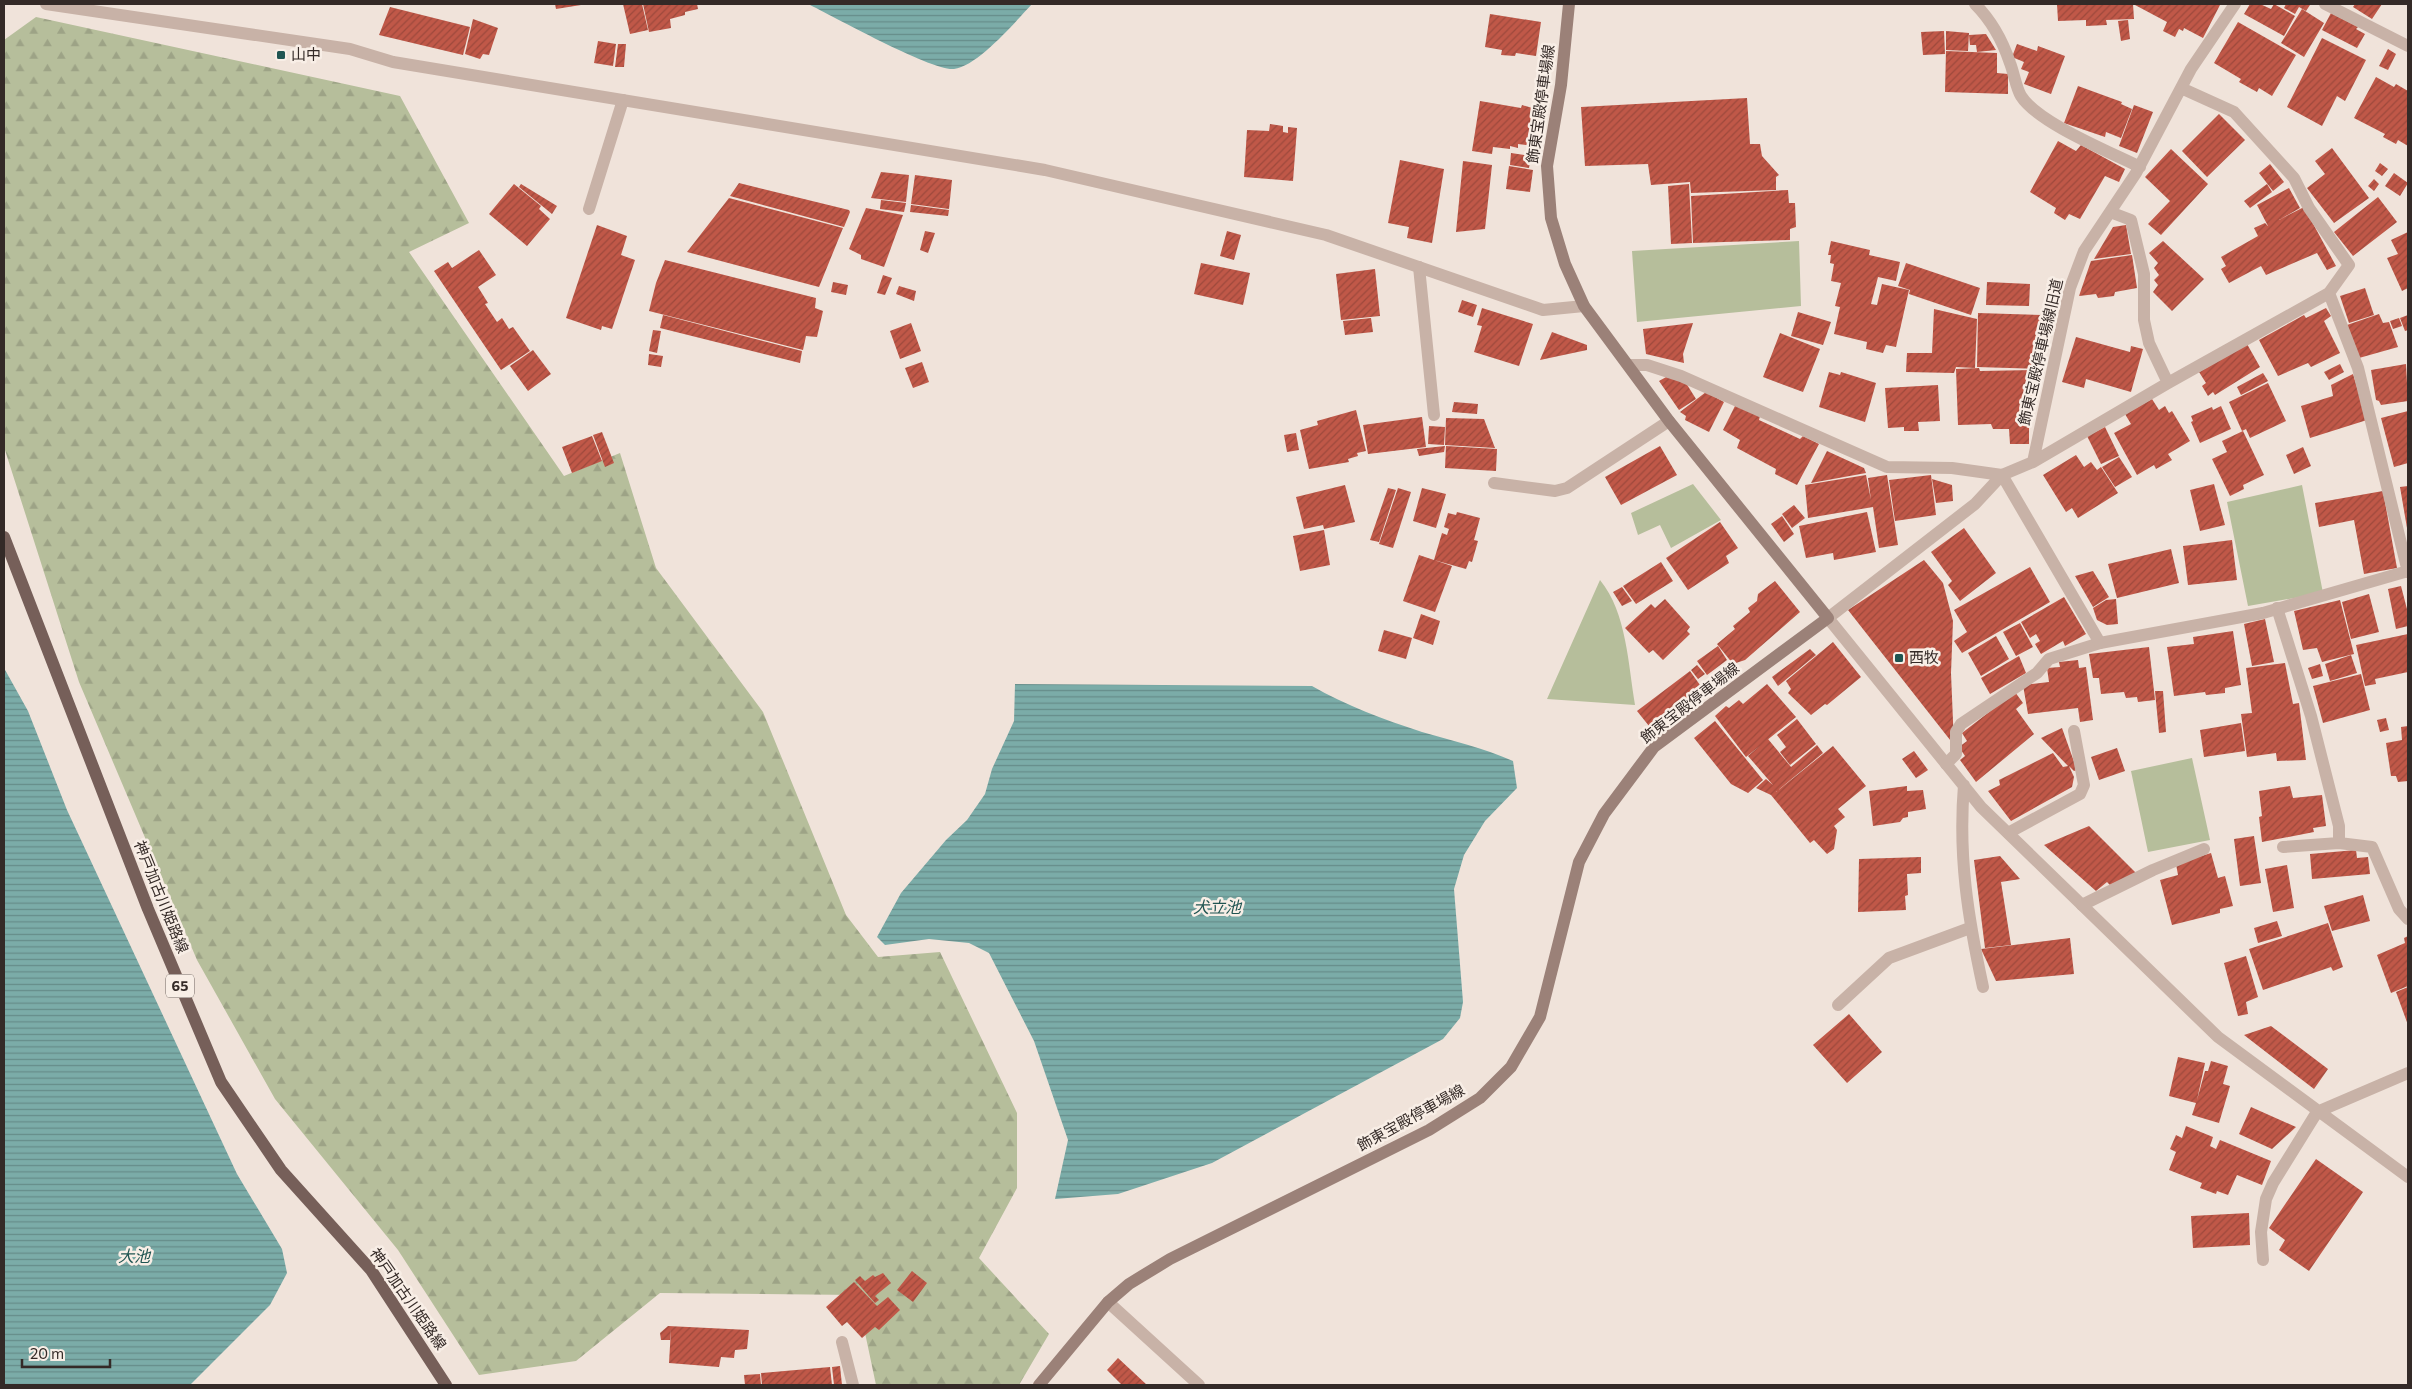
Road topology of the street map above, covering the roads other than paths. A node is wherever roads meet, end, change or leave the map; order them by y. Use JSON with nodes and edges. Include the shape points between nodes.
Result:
{"nodes":[{"id":1,"x":46,"y":4,"type":"edge"},
{"id":2,"x":1569,"y":4,"type":"edge"},
{"id":3,"x":1975,"y":4,"type":"edge"},
{"id":4,"x":2235,"y":4,"type":"edge"},
{"id":5,"x":2325,"y":4,"type":"edge"},
{"id":6,"x":2408,"y":46,"type":"edge"},
{"id":7,"x":2181,"y":88,"type":"junction"},
{"id":8,"x":623,"y":100,"type":"junction"},
{"id":9,"x":2140,"y":167,"type":"junction"},
{"id":10,"x":589,"y":209,"type":"dead end"},
{"id":11,"x":2110,"y":212,"type":"junction"},
{"id":12,"x":1419,"y":267,"type":"junction"},
{"id":13,"x":2329,"y":293,"type":"junction"},
{"id":14,"x":1584,"y":306,"type":"junction"},
{"id":15,"x":1629,"y":365,"type":"junction"},
{"id":16,"x":2168,"y":383,"type":"junction"},
{"id":17,"x":1434,"y":415,"type":"dead end"},
{"id":18,"x":1669,"y":420,"type":"junction"},
{"id":19,"x":2033,"y":462,"type":"junction"},
{"id":20,"x":2002,"y":475,"type":"junction"},
{"id":21,"x":1494,"y":483,"type":"dead end"},
{"id":22,"x":4,"y":536,"type":"edge"},
{"id":23,"x":2408,"y":571,"type":"edge"},
{"id":24,"x":2277,"y":608,"type":"junction"},
{"id":25,"x":1828,"y":618,"type":"junction"},
{"id":26,"x":2100,"y":643,"type":"junction"},
{"id":27,"x":2074,"y":731,"type":"dead end"},
{"id":28,"x":1946,"y":764,"type":"junction"},
{"id":29,"x":1964,"y":785,"type":"junction"},
{"id":30,"x":2008,"y":834,"type":"junction"},
{"id":31,"x":2339,"y":843,"type":"junction"},
{"id":32,"x":2283,"y":848,"type":"dead end"},
{"id":33,"x":2204,"y":849,"type":"dead end"},
{"id":34,"x":2082,"y":905,"type":"junction"},
{"id":35,"x":2408,"y":919,"type":"edge"},
{"id":36,"x":1970,"y":928,"type":"junction"},
{"id":37,"x":1983,"y":987,"type":"dead end"},
{"id":38,"x":1838,"y":1006,"type":"dead end"},
{"id":39,"x":2408,"y":1072,"type":"edge"},
{"id":40,"x":2317,"y":1112,"type":"junction"},
{"id":41,"x":2408,"y":1177,"type":"edge"},
{"id":42,"x":2263,"y":1260,"type":"dead end"},
{"id":43,"x":1108,"y":1302,"type":"junction"},
{"id":44,"x":842,"y":1342,"type":"dead end"},
{"id":45,"x":446,"y":1385,"type":"edge"},
{"id":46,"x":853,"y":1385,"type":"edge"},
{"id":47,"x":1039,"y":1385,"type":"edge"},
{"id":48,"x":1199,"y":1385,"type":"edge"}],
"edges":[{"from":1,"to":8,"type":"street","via":[[350,49],[393,62]]},
{"from":2,"to":14,"type":"main road","name":"飾東宝殿停車場線","via":[[1561,86],[1548,166],[1551,218],[1565,264]]},
{"from":3,"to":9,"type":"street","via":[[2009,58],[2020,96],[2034,110]]},
{"from":4,"to":7,"type":"street","name":"飾東宝殿停車場線旧道"},
{"from":5,"to":6,"type":"street"},
{"from":7,"to":9,"type":"street","name":"飾東宝殿停車場線旧道"},
{"from":7,"to":13,"type":"street","via":[[2234,112],[2294,178],[2309,208],[2349,265]]},
{"from":8,"to":10,"type":"street"},
{"from":8,"to":12,"type":"street","via":[[1045,170],[1326,235]]},
{"from":9,"to":11,"type":"street","name":"飾東宝殿停車場線旧道"},
{"from":11,"to":16,"type":"street","via":[[2131,220],[2144,274],[2147,335]]},
{"from":11,"to":19,"type":"street","name":"飾東宝殿停車場線旧道","via":[[2084,251],[2070,288]]},
{"from":12,"to":14,"type":"street","via":[[1543,310]]},
{"from":12,"to":17,"type":"street"},
{"from":13,"to":16,"type":"street"},
{"from":13,"to":23,"type":"street","via":[[2358,368]]},
{"from":14,"to":15,"type":"main road","name":"飾東宝殿停車場線"},
{"from":15,"to":18,"type":"main road","name":"飾東宝殿停車場線"},
{"from":15,"to":20,"type":"street","via":[[1647,365],[1681,376],[1887,468],[1952,468]]},
{"from":16,"to":19,"type":"street"},
{"from":18,"to":21,"type":"street","via":[[1567,488],[1555,491]]},
{"from":18,"to":25,"type":"main road","name":"飾東宝殿停車場線"},
{"from":19,"to":20,"type":"street"},
{"from":20,"to":25,"type":"street","via":[[1975,504]]},
{"from":20,"to":26,"type":"street"},
{"from":22,"to":45,"type":"main road","name":"神戸加古川姫路線","number":"65","via":[[148,909],[221,1082],[281,1170],[371,1270]]},
{"from":23,"to":24,"type":"street"},
{"from":24,"to":26,"type":"street"},
{"from":24,"to":31,"type":"street","via":[[2312,716],[2340,826]]},
{"from":25,"to":28,"type":"street"},
{"from":25,"to":43,"type":"main road","name":"飾東宝殿停車場線","via":[[1654,747],[1604,814],[1579,862],[1540,1017],[1512,1068],[1480,1098],[1429,1130],[1170,1259],[1129,1284]]},
{"from":26,"to":28,"type":"street","via":[[2049,659],[2037,673],[1961,724],[1956,732],[1956,754]]},
{"from":27,"to":30,"type":"street","via":[[2084,785],[2080,794]]},
{"from":28,"to":29,"type":"street"},
{"from":29,"to":30,"type":"street"},
{"from":29,"to":36,"type":"street","via":[[1962,867]]},
{"from":30,"to":34,"type":"street"},
{"from":31,"to":32,"type":"street"},
{"from":31,"to":35,"type":"street","via":[[2372,847],[2399,909]]},
{"from":33,"to":34,"type":"street"},
{"from":34,"to":40,"type":"street","via":[[2218,1037]]},
{"from":36,"to":37,"type":"street"},
{"from":36,"to":38,"type":"street","via":[[1889,958]]},
{"from":39,"to":40,"type":"street"},
{"from":40,"to":41,"type":"street"},
{"from":40,"to":42,"type":"street","via":[[2266,1199],[2261,1232]]},
{"from":43,"to":47,"type":"main road","name":"飾東宝殿停車場線"},
{"from":43,"to":48,"type":"street"},
{"from":44,"to":46,"type":"street"}]}
